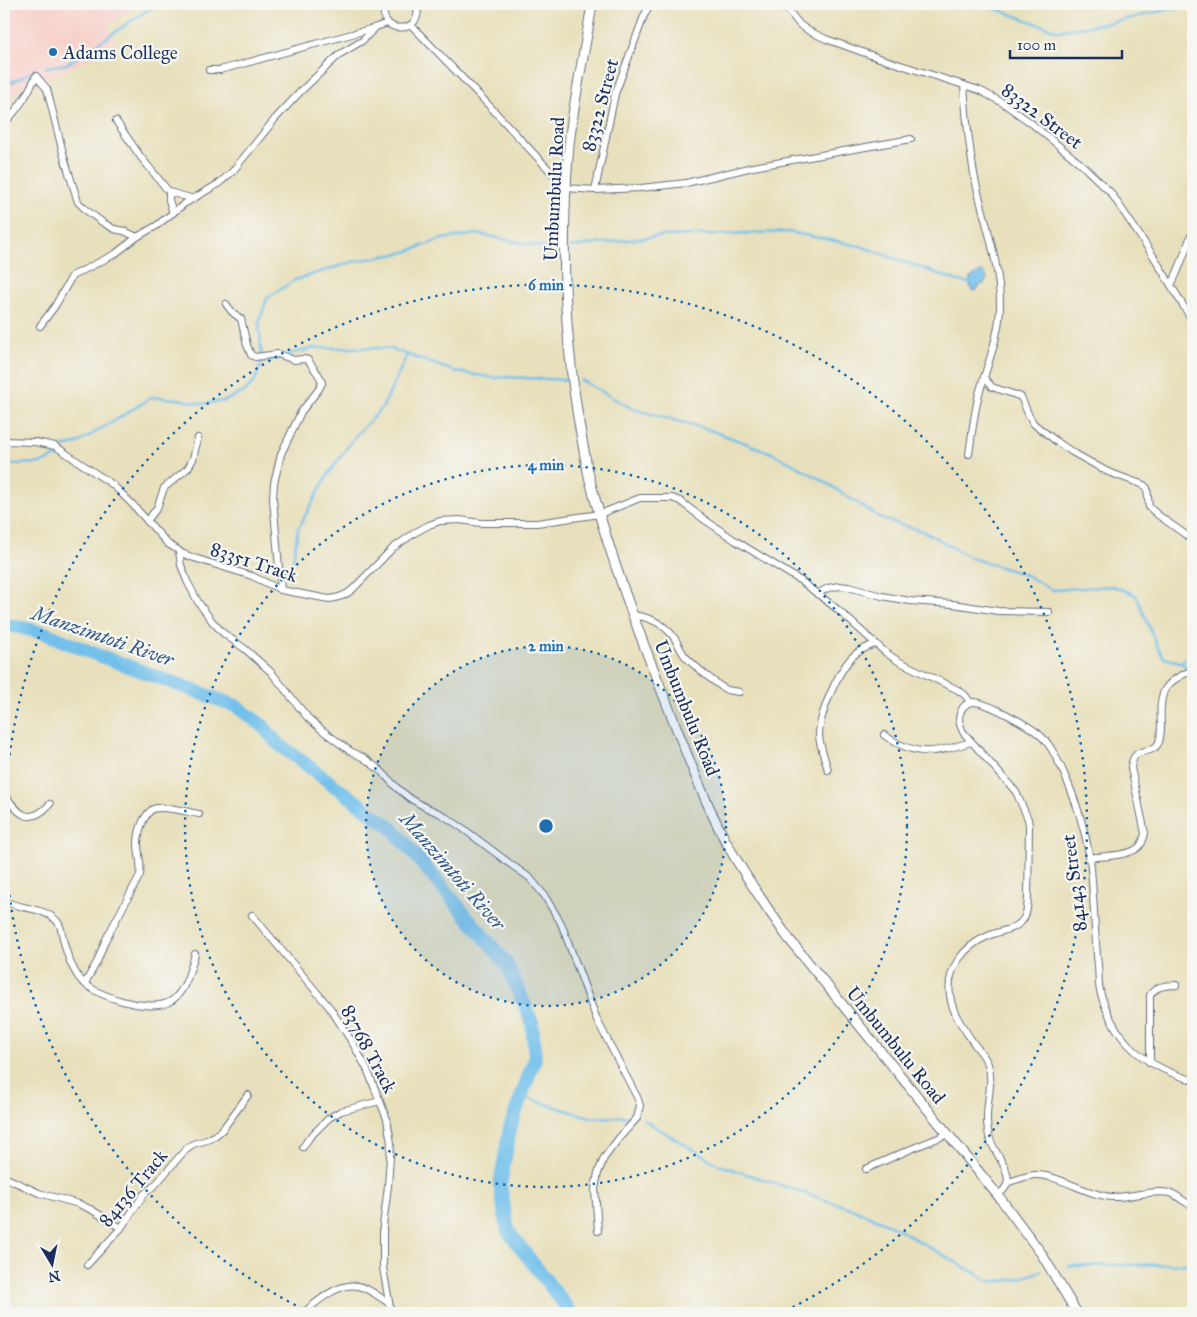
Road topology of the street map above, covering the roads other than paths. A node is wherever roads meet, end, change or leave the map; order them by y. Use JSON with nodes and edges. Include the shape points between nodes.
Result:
{"nodes":[{"id":1,"x":384,"y":4,"type":"edge"},
{"id":2,"x":416,"y":4,"type":"edge"},
{"id":3,"x":592,"y":4,"type":"edge"},
{"id":4,"x":650,"y":4,"type":"edge"},
{"id":5,"x":783,"y":4,"type":"edge"},
{"id":6,"x":388,"y":23,"type":"junction"},
{"id":7,"x":411,"y":25,"type":"junction"},
{"id":8,"x":376,"y":28,"type":"junction"},
{"id":9,"x":209,"y":70,"type":"dead end"},
{"id":10,"x":964,"y":85,"type":"junction"},
{"id":11,"x":116,"y":121,"type":"dead end"},
{"id":12,"x":4,"y":123,"type":"edge"},
{"id":13,"x":910,"y":139,"type":"dead end"},
{"id":14,"x":566,"y":188,"type":"junction"},
{"id":15,"x":595,"y":190,"type":"junction"},
{"id":16,"x":169,"y":192,"type":"junction"},
{"id":17,"x":194,"y":199,"type":"junction"},
{"id":18,"x":173,"y":213,"type":"junction"},
{"id":19,"x":1193,"y":231,"type":"edge"},
{"id":20,"x":136,"y":237,"type":"junction"},
{"id":21,"x":1171,"y":285,"type":"junction"},
{"id":22,"x":226,"y":304,"type":"dead end"},
{"id":23,"x":1193,"y":322,"type":"edge"},
{"id":24,"x":40,"y":326,"type":"dead end"},
{"id":25,"x":984,"y":378,"type":"junction"},
{"id":26,"x":198,"y":438,"type":"dead end"},
{"id":27,"x":4,"y":441,"type":"edge"},
{"id":28,"x":969,"y":454,"type":"dead end"},
{"id":29,"x":600,"y":514,"type":"junction"},
{"id":30,"x":147,"y":521,"type":"junction"},
{"id":31,"x":1193,"y":540,"type":"edge"},
{"id":32,"x":178,"y":550,"type":"junction"},
{"id":33,"x":281,"y":590,"type":"junction"},
{"id":34,"x":817,"y":594,"type":"junction"},
{"id":35,"x":1049,"y":612,"type":"dead end"},
{"id":36,"x":633,"y":615,"type":"junction"},
{"id":37,"x":875,"y":644,"type":"junction"},
{"id":38,"x":1193,"y":670,"type":"edge"},
{"id":39,"x":739,"y":692,"type":"dead end"},
{"id":40,"x":970,"y":702,"type":"junction"},
{"id":41,"x":884,"y":735,"type":"dead end"},
{"id":42,"x":970,"y":742,"type":"junction"},
{"id":43,"x":828,"y":770,"type":"dead end"},
{"id":44,"x":4,"y":794,"type":"edge"},
{"id":45,"x":50,"y":804,"type":"dead end"},
{"id":46,"x":199,"y":814,"type":"dead end"},
{"id":47,"x":1089,"y":858,"type":"junction"},
{"id":48,"x":4,"y":901,"type":"edge"},
{"id":49,"x":252,"y":915,"type":"dead end"},
{"id":50,"x":195,"y":954,"type":"dead end"},
{"id":51,"x":85,"y":984,"type":"junction"},
{"id":52,"x":1176,"y":985,"type":"dead end"},
{"id":53,"x":1150,"y":1063,"type":"junction"},
{"id":54,"x":1193,"y":1080,"type":"edge"},
{"id":55,"x":248,"y":1095,"type":"dead end"},
{"id":56,"x":380,"y":1101,"type":"junction"},
{"id":57,"x":948,"y":1134,"type":"junction"},
{"id":58,"x":303,"y":1146,"type":"dead end"},
{"id":59,"x":866,"y":1169,"type":"dead end"},
{"id":60,"x":4,"y":1177,"type":"edge"},
{"id":61,"x":1008,"y":1182,"type":"junction"},
{"id":62,"x":998,"y":1196,"type":"junction"},
{"id":63,"x":1193,"y":1205,"type":"edge"},
{"id":64,"x":122,"y":1228,"type":"junction"},
{"id":65,"x":598,"y":1231,"type":"dead end"},
{"id":66,"x":87,"y":1264,"type":"dead end"},
{"id":67,"x":389,"y":1303,"type":"junction"},
{"id":68,"x":303,"y":1313,"type":"edge"},
{"id":69,"x":391,"y":1313,"type":"edge"},
{"id":70,"x":1077,"y":1313,"type":"edge"}],
"edges":[{"from":1,"to":6,"type":"street","via":[[383,14]]},
{"from":2,"to":7,"type":"street","via":[[417,17]]},
{"from":3,"to":14,"type":"main road","name":"Umbumbulu Road","via":[[572,122]]},
{"from":4,"to":15,"type":"street","name":"83322 Street","via":[[616,94]]},
{"from":5,"to":10,"type":"street","name":"83322 Street","via":[[800,25],[826,39]]},
{"from":6,"to":7,"type":"street","via":[[402,28]]},
{"from":6,"to":8,"type":"street"},
{"from":7,"to":14,"type":"street"},
{"from":8,"to":9,"type":"street","via":[[220,70]]},
{"from":8,"to":17,"type":"street","via":[[340,54],[300,92],[232,172]]},
{"from":10,"to":21,"type":"street","name":"83322 Street","via":[[995,98],[1017,113],[1100,182],[1111,193]]},
{"from":10,"to":25,"type":"street","via":[[975,178],[996,266],[1000,304],[997,332]]},
{"from":11,"to":16,"type":"street"},
{"from":12,"to":20,"type":"street","via":[[23,101],[36,76],[47,88],[78,202],[102,222]]},
{"from":13,"to":15,"type":"street","via":[[753,167],[686,183]]},
{"from":14,"to":15,"type":"street"},
{"from":14,"to":29,"type":"main road","name":"Umbumbulu Road","via":[[566,321],[575,402],[590,482]]},
{"from":16,"to":17,"type":"street"},
{"from":16,"to":18,"type":"street"},
{"from":17,"to":18,"type":"street"},
{"from":18,"to":20,"type":"street"},
{"from":19,"to":21,"type":"street"},
{"from":20,"to":24,"type":"street","via":[[115,254],[72,276]]},
{"from":21,"to":23,"type":"street","name":"83322 Street"},
{"from":22,"to":33,"type":"street","via":[[241,319],[251,355],[278,354],[294,360],[308,360],[321,379],[321,386],[301,412],[281,454],[274,483]]},
{"from":25,"to":28,"type":"street"},
{"from":25,"to":31,"type":"street","via":[[992,388],[1021,398],[1034,424],[1072,452],[1108,472],[1144,484],[1151,509]]},
{"from":26,"to":30,"type":"street","via":[[193,460],[164,488],[157,508]]},
{"from":27,"to":30,"type":"street","name":"83351 Track","via":[[55,446],[112,485]]},
{"from":29,"to":33,"type":"street","name":"83351 Track","via":[[537,523],[440,521],[393,548],[346,595],[329,599]]},
{"from":29,"to":34,"type":"street","name":"83351 Track","via":[[640,498],[672,498],[801,580]]},
{"from":29,"to":36,"type":"main road","name":"Umbumbulu Road"},
{"from":30,"to":32,"type":"street","name":"83351 Track"},
{"from":32,"to":33,"type":"street","name":"83351 Track","via":[[252,576]]},
{"from":32,"to":65,"type":"street","via":[[187,581],[207,614],[223,633],[271,672],[308,718],[381,771],[411,799],[461,827],[530,878],[544,895],[561,924],[597,1020],[640,1106],[638,1118],[604,1158],[598,1173],[595,1189]]},
{"from":34,"to":35,"type":"street","via":[[839,586],[904,600],[998,611]]},
{"from":34,"to":37,"type":"street","name":"83351 Track"},
{"from":36,"to":39,"type":"street","via":[[661,625],[673,635],[687,658],[723,688]]},
{"from":36,"to":57,"type":"main road","name":"Umbumbulu Road","via":[[706,801],[740,866],[789,939]]},
{"from":37,"to":40,"type":"street","name":"83351 Track","via":[[898,661],[958,690]]},
{"from":37,"to":43,"type":"street","via":[[847,662],[823,711],[819,736]]},
{"from":38,"to":47,"type":"street","via":[[1167,686],[1160,704],[1159,742],[1155,748],[1137,754],[1131,764],[1145,832],[1142,843],[1132,851]]},
{"from":40,"to":42,"type":"street","name":"84143 Street","via":[[963,706],[959,723]]},
{"from":40,"to":47,"type":"street","name":"84143 Street","via":[[1013,717],[1042,737],[1062,769],[1071,792]]},
{"from":41,"to":42,"type":"street","via":[[918,751],[940,750]]},
{"from":42,"to":61,"type":"street","name":"84143 Street","via":[[1016,792],[1029,826],[1028,899],[1024,917],[1015,926],[970,947],[956,963],[950,978],[950,996],[955,1013],[990,1071],[987,1121],[992,1144],[1007,1172]]},
{"from":44,"to":45,"type":"street","via":[[24,816],[34,816]]},
{"from":46,"to":51,"type":"street","via":[[161,808],[152,810],[145,818],[138,843],[140,875]]},
{"from":47,"to":53,"type":"street","name":"84143 Street","via":[[1100,992],[1120,1035]]},
{"from":48,"to":51,"type":"street","via":[[40,911],[58,921],[73,968]]},
{"from":49,"to":56,"type":"street","name":"83768 Track","via":[[330,1008],[367,1069]]},
{"from":50,"to":51,"type":"street","via":[[183,988],[170,1002],[142,1005],[94,990]]},
{"from":52,"to":53,"type":"street","via":[[1158,986],[1150,995]]},
{"from":53,"to":54,"type":"street","name":"84143 Street"},
{"from":55,"to":64,"type":"street","name":"84136 Track","via":[[222,1130],[186,1149],[144,1194]]},
{"from":56,"to":58,"type":"street","via":[[341,1111],[329,1118]]},
{"from":56,"to":67,"type":"street","name":"83768 Track","via":[[387,1119],[390,1143],[382,1243]]},
{"from":57,"to":59,"type":"street"},
{"from":57,"to":62,"type":"main road","name":"Umbumbulu Road"},
{"from":60,"to":64,"type":"street","via":[[39,1193],[92,1210]]},
{"from":61,"to":62,"type":"street"},
{"from":61,"to":63,"type":"street","via":[[1043,1176],[1105,1196],[1164,1192]]},
{"from":62,"to":70,"type":"main road","name":"Umbumbulu Road","via":[[1041,1254]]},
{"from":64,"to":66,"type":"street","name":"84136 Track"},
{"from":67,"to":68,"type":"street","via":[[353,1286],[325,1295]]},
{"from":67,"to":69,"type":"street","name":"83768 Track"}]}
